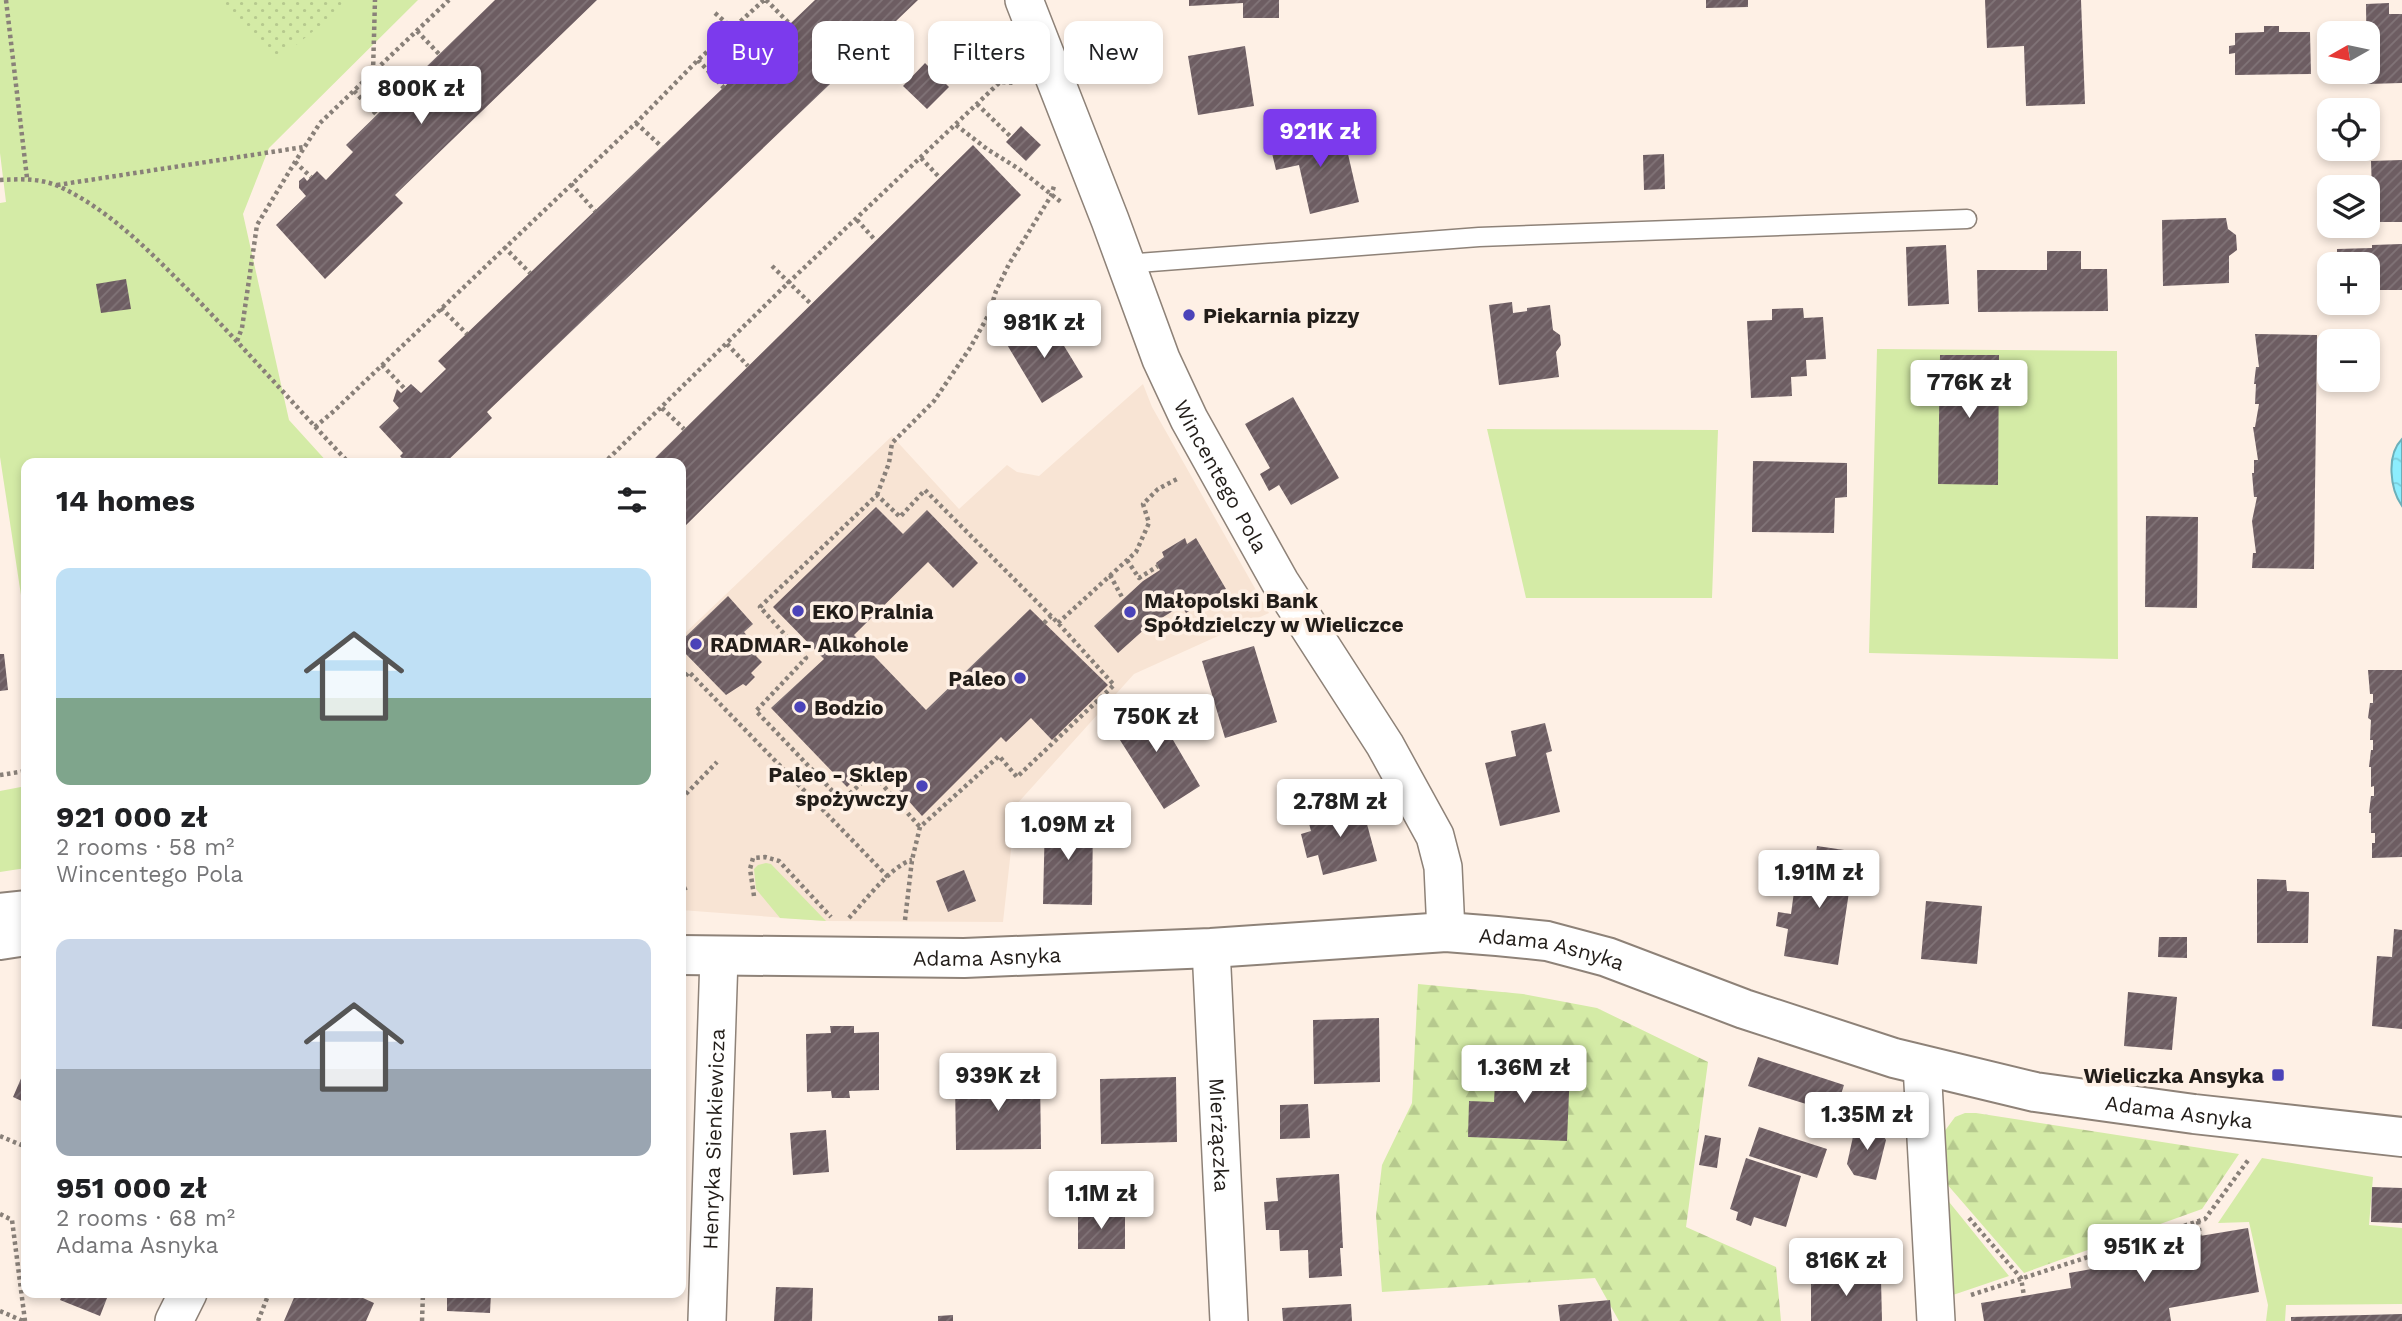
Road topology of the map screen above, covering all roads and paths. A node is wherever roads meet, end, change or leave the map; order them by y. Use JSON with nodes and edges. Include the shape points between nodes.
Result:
{"nodes":[{"id":1,"x":6,"y":0,"type":"edge"},
{"id":2,"x":375,"y":0,"type":"edge"},
{"id":3,"x":449,"y":0,"type":"edge"},
{"id":4,"x":765,"y":0,"type":"edge"},
{"id":5,"x":1024,"y":0,"type":"edge"},
{"id":6,"x":715,"y":13,"type":"dead end"},
{"id":7,"x":724,"y":21,"type":"edge"},
{"id":8,"x":740,"y":21,"type":"edge"},
{"id":9,"x":787,"y":21,"type":"edge"},
{"id":10,"x":416,"y":31,"type":"junction"},
{"id":11,"x":707,"y":52,"type":"edge"},
{"id":12,"x":439,"y":54,"type":"dead end"},
{"id":13,"x":698,"y":60,"type":"junction"},
{"id":14,"x":373,"y":72,"type":"junction"},
{"id":15,"x":998,"y":84,"type":"edge"},
{"id":16,"x":724,"y":88,"type":"dead end"},
{"id":17,"x":354,"y":91,"type":"junction"},
{"id":18,"x":977,"y":104,"type":"junction"},
{"id":19,"x":377,"y":115,"type":"dead end"},
{"id":20,"x":636,"y":123,"type":"junction"},
{"id":21,"x":956,"y":125,"type":"junction"},
{"id":22,"x":1011,"y":137,"type":"dead end"},
{"id":23,"x":662,"y":147,"type":"dead end"},
{"id":24,"x":304,"y":148,"type":"junction"},
{"id":25,"x":921,"y":158,"type":"junction"},
{"id":26,"x":295,"y":162,"type":"junction"},
{"id":27,"x":311,"y":177,"type":"dead end"},
{"id":28,"x":27,"y":178,"type":"junction"},
{"id":29,"x":940,"y":178,"type":"dead end"},
{"id":30,"x":1056,"y":179,"type":"dead end"},
{"id":31,"x":0,"y":180,"type":"edge"},
{"id":32,"x":571,"y":184,"type":"junction"},
{"id":33,"x":56,"y":185,"type":"junction"},
{"id":34,"x":1051,"y":196,"type":"junction"},
{"id":35,"x":1063,"y":204,"type":"dead end"},
{"id":36,"x":595,"y":211,"type":"dead end"},
{"id":37,"x":1966,"y":219,"type":"dead end"},
{"id":38,"x":857,"y":220,"type":"junction"},
{"id":39,"x":876,"y":241,"type":"dead end"},
{"id":40,"x":504,"y":247,"type":"junction"},
{"id":41,"x":1125,"y":264,"type":"junction"},
{"id":42,"x":772,"y":266,"type":"dead end"},
{"id":43,"x":530,"y":274,"type":"dead end"},
{"id":44,"x":788,"y":283,"type":"junction"},
{"id":45,"x":811,"y":304,"type":"dead end"},
{"id":46,"x":441,"y":308,"type":"junction"},
{"id":47,"x":467,"y":334,"type":"dead end"},
{"id":48,"x":237,"y":341,"type":"junction"},
{"id":49,"x":726,"y":344,"type":"junction"},
{"id":50,"x":382,"y":365,"type":"junction"},
{"id":51,"x":748,"y":366,"type":"dead end"},
{"id":52,"x":405,"y":389,"type":"dead end"},
{"id":53,"x":662,"y":408,"type":"junction"},
{"id":54,"x":314,"y":426,"type":"junction"},
{"id":55,"x":684,"y":429,"type":"dead end"},
{"id":56,"x":344,"y":458,"type":"edge"},
{"id":57,"x":609,"y":458,"type":"edge"},
{"id":58,"x":1191,"y":480,"type":"dead end"},
{"id":59,"x":877,"y":495,"type":"junction"},
{"id":60,"x":1127,"y":560,"type":"junction"},
{"id":61,"x":1158,"y":566,"type":"dead end"},
{"id":62,"x":1110,"y":575,"type":"junction"},
{"id":63,"x":1123,"y":599,"type":"dead end"},
{"id":64,"x":1051,"y":616,"type":"junction"},
{"id":65,"x":1044,"y":623,"type":"dead end"},
{"id":66,"x":1058,"y":623,"type":"junction"},
{"id":67,"x":686,"y":677,"type":"edge"},
{"id":68,"x":718,"y":762,"type":"dead end"},
{"id":69,"x":21,"y":772,"type":"edge"},
{"id":70,"x":0,"y":775,"type":"edge"},
{"id":71,"x":686,"y":794,"type":"edge"},
{"id":72,"x":920,"y":827,"type":"junction"},
{"id":73,"x":912,"y":860,"type":"junction"},
{"id":74,"x":888,"y":877,"type":"junction"},
{"id":75,"x":754,"y":896,"type":"dead end"},
{"id":76,"x":21,"y":911,"type":"edge"},
{"id":77,"x":0,"y":913,"type":"edge"},
{"id":78,"x":832,"y":918,"type":"dead end"},
{"id":79,"x":841,"y":927,"type":"dead end"},
{"id":80,"x":904,"y":928,"type":"dead end"},
{"id":81,"x":1446,"y":932,"type":"junction"},
{"id":82,"x":21,"y":937,"type":"edge"},
{"id":83,"x":0,"y":940,"type":"edge"},
{"id":84,"x":1211,"y":948,"type":"junction"},
{"id":85,"x":686,"y":956,"type":"edge"},
{"id":86,"x":719,"y":957,"type":"junction"},
{"id":87,"x":1922,"y":1065,"type":"junction"},
{"id":88,"x":0,"y":1136,"type":"edge"},
{"id":89,"x":2402,"y":1137,"type":"edge"},
{"id":90,"x":21,"y":1145,"type":"edge"},
{"id":91,"x":2256,"y":1150,"type":"dead end"},
{"id":92,"x":0,"y":1214,"type":"edge"},
{"id":93,"x":2198,"y":1221,"type":"junction"},
{"id":94,"x":2200,"y":1236,"type":"dead end"},
{"id":95,"x":695,"y":1248,"type":"edge"},
{"id":96,"x":2108,"y":1249,"type":"junction"},
{"id":97,"x":2111,"y":1266,"type":"dead end"},
{"id":98,"x":2021,"y":1278,"type":"junction"},
{"id":99,"x":21,"y":1296,"type":"edge"},
{"id":100,"x":2024,"y":1296,"type":"dead end"},
{"id":101,"x":21,"y":1298,"type":"edge"},
{"id":102,"x":186,"y":1298,"type":"edge"},
{"id":103,"x":267,"y":1298,"type":"edge"},
{"id":104,"x":423,"y":1298,"type":"edge"},
{"id":105,"x":0,"y":1311,"type":"edge"},
{"id":106,"x":1936,"y":1312,"type":"edge"},
{"id":107,"x":24,"y":1321,"type":"edge"},
{"id":108,"x":174,"y":1321,"type":"edge"},
{"id":109,"x":258,"y":1321,"type":"edge"},
{"id":110,"x":422,"y":1321,"type":"edge"},
{"id":111,"x":707,"y":1321,"type":"edge"},
{"id":112,"x":1229,"y":1321,"type":"edge"}],
"edges":[{"from":1,"to":28,"type":"path"},
{"from":2,"to":14,"type":"path"},
{"from":3,"to":10,"type":"path"},
{"from":4,"to":8,"type":"path"},
{"from":4,"to":9,"type":"path"},
{"from":5,"to":41,"type":"street","name":"Wincentego Pola"},
{"from":6,"to":7,"type":"path"},
{"from":10,"to":12,"type":"path"},
{"from":10,"to":14,"type":"path"},
{"from":11,"to":13,"type":"path"},
{"from":13,"to":16,"type":"path"},
{"from":13,"to":20,"type":"path"},
{"from":14,"to":17,"type":"path"},
{"from":15,"to":18,"type":"path"},
{"from":17,"to":19,"type":"path"},
{"from":17,"to":24,"type":"path","via":[[320,123]]},
{"from":18,"to":21,"type":"path"},
{"from":18,"to":22,"type":"path"},
{"from":20,"to":23,"type":"path"},
{"from":20,"to":32,"type":"path"},
{"from":21,"to":25,"type":"path"},
{"from":21,"to":34,"type":"path"},
{"from":24,"to":26,"type":"path"},
{"from":24,"to":33,"type":"path"},
{"from":25,"to":29,"type":"path"},
{"from":25,"to":38,"type":"path"},
{"from":26,"to":27,"type":"path"},
{"from":26,"to":48,"type":"path","via":[[257,225]]},
{"from":28,"to":31,"type":"path"},
{"from":28,"to":33,"type":"path"},
{"from":30,"to":34,"type":"path"},
{"from":32,"to":36,"type":"path"},
{"from":32,"to":40,"type":"path"},
{"from":33,"to":48,"type":"path","via":[[104,213],[149,250]]},
{"from":34,"to":35,"type":"path"},
{"from":34,"to":59,"type":"path","via":[[1009,264],[970,348],[934,401],[892,443]]},
{"from":37,"to":41,"type":"lane","via":[[1479,237]]},
{"from":38,"to":39,"type":"path"},
{"from":38,"to":44,"type":"path"},
{"from":40,"to":43,"type":"path"},
{"from":40,"to":46,"type":"path"},
{"from":41,"to":81,"type":"street","name":"Wincentego Pola","via":[[1189,419],[1280,582],[1399,768],[1434,836],[1443,867]]},
{"from":42,"to":44,"type":"path"},
{"from":44,"to":45,"type":"path"},
{"from":44,"to":49,"type":"path"},
{"from":46,"to":47,"type":"path"},
{"from":46,"to":50,"type":"path"},
{"from":48,"to":54,"type":"path"},
{"from":49,"to":51,"type":"path"},
{"from":49,"to":53,"type":"path"},
{"from":50,"to":52,"type":"path"},
{"from":50,"to":54,"type":"path"},
{"from":53,"to":55,"type":"path"},
{"from":53,"to":57,"type":"path"},
{"from":54,"to":56,"type":"path"},
{"from":58,"to":60,"type":"path","via":[[1178,478],[1143,504],[1149,523],[1136,552]]},
{"from":59,"to":64,"type":"path","via":[[900,517],[925,490]]},
{"from":59,"to":72,"type":"path","via":[[760,607],[806,658],[756,711],[842,801],[872,773]]},
{"from":60,"to":61,"type":"path","via":[[1139,578]]},
{"from":60,"to":62,"type":"path"},
{"from":62,"to":63,"type":"path"},
{"from":62,"to":66,"type":"path"},
{"from":64,"to":65,"type":"path"},
{"from":64,"to":66,"type":"path"},
{"from":66,"to":72,"type":"path","via":[[1114,685],[1017,777],[999,756]]},
{"from":67,"to":74,"type":"path","via":[[690,673]]},
{"from":68,"to":71,"type":"path"},
{"from":69,"to":70,"type":"path"},
{"from":72,"to":73,"type":"path"},
{"from":73,"to":74,"type":"path"},
{"from":73,"to":80,"type":"path"},
{"from":74,"to":79,"type":"path"},
{"from":75,"to":78,"type":"path","via":[[753,858],[765,857],[779,861]]},
{"from":76,"to":77,"type":"main road"},
{"from":81,"to":84,"type":"main road","name":"Adama Asnyka"},
{"from":81,"to":87,"type":"main road","name":"Adama Asnyka","via":[[1547,941],[1606,957],[1744,1009]]},
{"from":82,"to":83,"type":"main road"},
{"from":84,"to":86,"type":"main road","name":"Adama Asnyka","via":[[964,958]]},
{"from":84,"to":112,"type":"street","name":"Mierżączka"},
{"from":85,"to":86,"type":"main road","name":"Adama Asnyka"},
{"from":86,"to":95,"type":"street","name":"Henryka Sienkiewicza"},
{"from":87,"to":89,"type":"main road","name":"Adama Asnyka","via":[[2074,1098]]},
{"from":87,"to":106,"type":"street"},
{"from":88,"to":90,"type":"path"},
{"from":91,"to":93,"type":"path","via":[[2205,1219]]},
{"from":92,"to":99,"type":"path","via":[[12,1220]]},
{"from":93,"to":94,"type":"path"},
{"from":93,"to":96,"type":"path"},
{"from":95,"to":111,"type":"street","name":"Henryka Sienkiewicza"},
{"from":96,"to":97,"type":"path"},
{"from":96,"to":98,"type":"path"},
{"from":98,"to":100,"type":"path"},
{"from":98,"to":106,"type":"path","via":[[1956,1300]]},
{"from":101,"to":107,"type":"path"},
{"from":102,"to":108,"type":"street"},
{"from":103,"to":109,"type":"path"},
{"from":104,"to":110,"type":"path"},
{"from":105,"to":107,"type":"path"}]}
